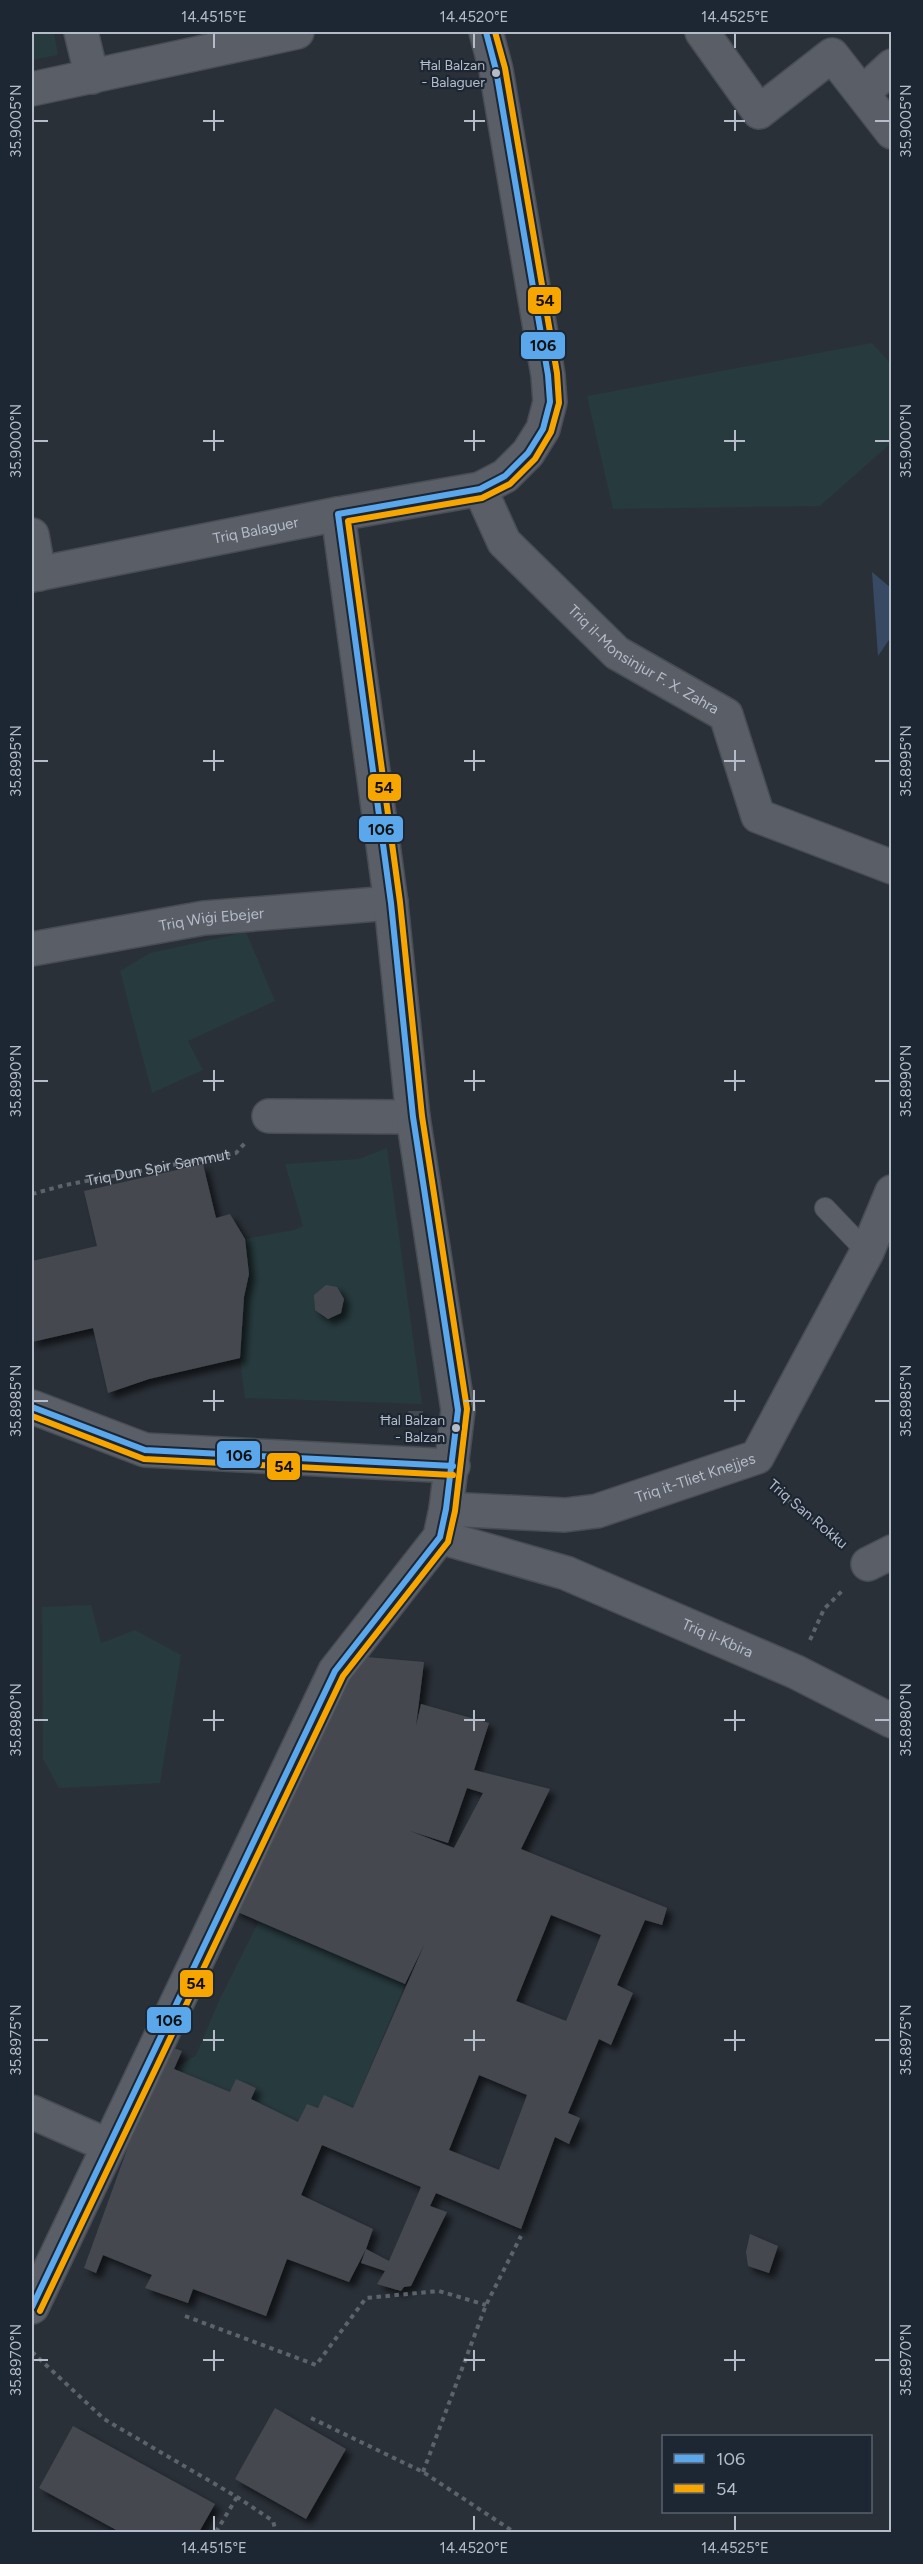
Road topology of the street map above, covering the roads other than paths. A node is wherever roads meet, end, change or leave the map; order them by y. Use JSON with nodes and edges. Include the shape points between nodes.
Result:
{"nodes":[{"id":1,"x":81,"y":32,"type":"edge"},
{"id":2,"x":297,"y":32,"type":"edge"},
{"id":3,"x":486,"y":32,"type":"edge"},
{"id":4,"x":702,"y":32,"type":"edge"},
{"id":5,"x":891,"y":66,"type":"edge"},
{"id":6,"x":92,"y":77,"type":"junction"},
{"id":7,"x":32,"y":89,"type":"edge"},
{"id":8,"x":863,"y":93,"type":"junction"},
{"id":9,"x":891,"y":132,"type":"edge"},
{"id":10,"x":480,"y":489,"type":"junction"},
{"id":11,"x":338,"y":514,"type":"junction"},
{"id":12,"x":32,"y":534,"type":"edge"},
{"id":13,"x":35,"y":575,"type":"edge"},
{"id":14,"x":891,"y":867,"type":"edge"},
{"id":15,"x":391,"y":903,"type":"junction"},
{"id":16,"x":32,"y":949,"type":"edge"},
{"id":17,"x":269,"y":1116,"type":"road end"},
{"id":18,"x":413,"y":1117,"type":"junction"},
{"id":19,"x":891,"y":1192,"type":"edge"},
{"id":20,"x":825,"y":1208,"type":"dead end"},
{"id":21,"x":867,"y":1252,"type":"junction"},
{"id":22,"x":32,"y":1407,"type":"edge"},
{"id":23,"x":453,"y":1466,"type":"junction"},
{"id":24,"x":565,"y":1515,"type":"junction"},
{"id":25,"x":443,"y":1523,"type":"junction"},
{"id":26,"x":539,"y":1565,"type":"junction"},
{"id":27,"x":891,"y":1721,"type":"edge"},
{"id":28,"x":32,"y":2112,"type":"edge"},
{"id":29,"x":107,"y":2145,"type":"junction"},
{"id":30,"x":32,"y":2307,"type":"edge"}],
"edges":[{"from":1,"to":6,"type":"street"},
{"from":2,"to":6,"type":"street"},
{"from":3,"to":10,"type":"street","name":"Triq Balaguer","via":[[496,69],[550,402],[543,429],[528,453],[505,477]]},
{"from":4,"to":8,"type":"street","via":[[759,112],[832,56]]},
{"from":5,"to":8,"type":"street"},
{"from":6,"to":7,"type":"street"},
{"from":8,"to":9,"type":"street"},
{"from":10,"to":11,"type":"street","name":"Triq Balaguer"},
{"from":10,"to":14,"type":"street","name":"Triq il-Monsinjur F. X. Zahra","via":[[504,542],[617,653],[726,715],[758,816]]},
{"from":11,"to":13,"type":"street","name":"Triq Balaguer"},
{"from":11,"to":15,"type":"street"},
{"from":12,"to":13,"type":"street"},
{"from":15,"to":16,"type":"street","name":"Triq Wiġi Ebejer","via":[[204,918]]},
{"from":15,"to":18,"type":"street"},
{"from":17,"to":18,"type":"street"},
{"from":18,"to":23,"type":"street","via":[[458,1410]]},
{"from":19,"to":21,"type":"street","name":"Triq it-Tliet Knejjes"},
{"from":20,"to":21,"type":"lane"},
{"from":21,"to":24,"type":"street","name":"Triq it-Tliet Knejjes","via":[[758,1457],[597,1511]]},
{"from":22,"to":23,"type":"street","via":[[145,1450]]},
{"from":23,"to":25,"type":"street"},
{"from":24,"to":25,"type":"street","name":"Triq it-Tliet Knejjes"},
{"from":24,"to":26,"type":"street"},
{"from":25,"to":26,"type":"street","name":"Triq il-Kbira"},
{"from":25,"to":29,"type":"street","via":[[335,1671]]},
{"from":26,"to":27,"type":"street","name":"Triq il-Kbira","via":[[796,1672]]},
{"from":28,"to":29,"type":"street"},
{"from":29,"to":30,"type":"street"}]}
